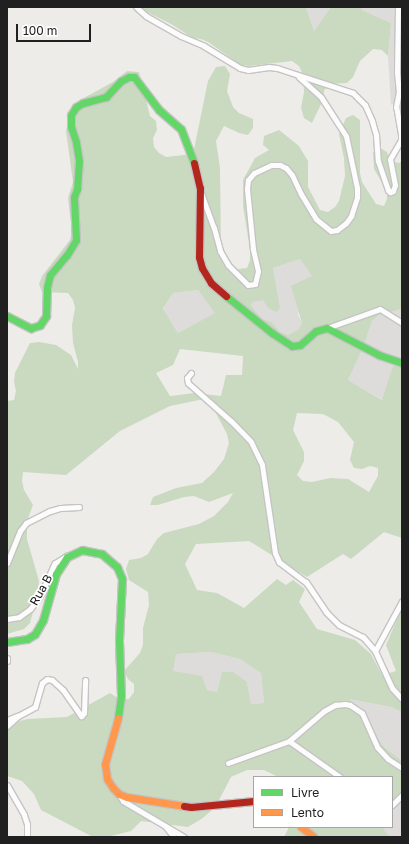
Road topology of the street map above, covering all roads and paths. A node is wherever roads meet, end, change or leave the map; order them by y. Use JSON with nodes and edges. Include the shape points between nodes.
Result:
{"nodes":[{"id":1,"x":136,"y":7,"type":"edge"},
{"id":2,"x":398,"y":7,"type":"edge"},
{"id":3,"x":298,"y":76,"type":"junction"},
{"id":4,"x":399,"y":92,"type":"junction"},
{"id":5,"x":402,"y":100,"type":"edge"},
{"id":6,"x":200,"y":188,"type":"junction"},
{"id":7,"x":7,"y":316,"type":"edge"},
{"id":8,"x":402,"y":323,"type":"edge"},
{"id":9,"x":327,"y":328,"type":"junction"},
{"id":10,"x":402,"y":363,"type":"edge"},
{"id":11,"x":191,"y":373,"type":"dead end"},
{"id":12,"x":79,"y":507,"type":"dead end"},
{"id":13,"x":71,"y":554,"type":"junction"},
{"id":14,"x":7,"y":563,"type":"edge"},
{"id":15,"x":402,"y":601,"type":"edge"},
{"id":16,"x":7,"y":619,"type":"edge"},
{"id":17,"x":7,"y":642,"type":"edge"},
{"id":18,"x":375,"y":652,"type":"junction"},
{"id":19,"x":7,"y":658,"type":"edge"},
{"id":20,"x":7,"y":661,"type":"edge"},
{"id":21,"x":85,"y":680,"type":"dead end"},
{"id":22,"x":402,"y":699,"type":"edge"},
{"id":23,"x":18,"y":716,"type":"junction"},
{"id":24,"x":7,"y":720,"type":"edge"},
{"id":25,"x":7,"y":726,"type":"edge"},
{"id":26,"x":290,"y":741,"type":"junction"},
{"id":27,"x":228,"y":763,"type":"dead end"},
{"id":28,"x":402,"y":768,"type":"edge"},
{"id":29,"x":339,"y":776,"type":"edge"},
{"id":30,"x":7,"y":785,"type":"edge"},
{"id":31,"x":119,"y":794,"type":"junction"},
{"id":32,"x":402,"y":795,"type":"edge"},
{"id":33,"x":253,"y":801,"type":"edge"},
{"id":34,"x":393,"y":804,"type":"edge"},
{"id":35,"x":159,"y":821,"type":"junction"},
{"id":36,"x":302,"y":828,"type":"edge"},
{"id":37,"x":27,"y":837,"type":"edge"},
{"id":38,"x":174,"y":837,"type":"edge"},
{"id":39,"x":184,"y":837,"type":"edge"},
{"id":40,"x":314,"y":837,"type":"edge"}],
"edges":[{"from":1,"to":3,"type":"street","via":[[146,16],[240,68],[248,70],[270,67]]},
{"from":2,"to":4,"type":"street"},
{"from":3,"to":4,"type":"street","via":[[343,88],[358,96],[372,121],[378,161],[390,192],[395,185],[390,160],[401,140],[396,113]]},
{"from":3,"to":6,"type":"street","via":[[322,97],[346,136],[357,197],[352,216],[346,223],[331,231],[316,219],[286,168],[271,165],[254,173],[248,180],[247,190],[253,249],[258,270],[255,284],[248,285],[228,265],[220,251]]},
{"from":4,"to":5,"type":"street"},
{"from":6,"to":7,"type":"street","via":[[193,159],[180,129],[159,110],[134,77],[121,81],[106,97],[76,107],[70,119],[79,161],[74,197],[76,240],[50,275],[46,316],[40,325],[31,328]]},
{"from":6,"to":9,"type":"street","via":[[199,257],[211,283],[272,333],[292,346],[300,345],[316,331]]},
{"from":8,"to":9,"type":"street","via":[[380,309]]},
{"from":9,"to":10,"type":"street","via":[[379,355]]},
{"from":11,"to":18,"type":"street","via":[[188,382],[251,442],[262,465],[275,553],[279,562],[306,582],[326,612],[339,625],[362,637]]},
{"from":12,"to":14,"type":"street","via":[[50,511],[26,523]]},
{"from":13,"to":16,"type":"street","name":"Rua B","via":[[55,563],[40,596],[30,610],[19,617]]},
{"from":13,"to":17,"type":"street","via":[[60,564],[43,620],[35,634],[27,639]]},
{"from":13,"to":31,"type":"street","via":[[82,550],[102,554],[118,567],[122,579],[119,641],[120,710],[105,764],[107,779]]},
{"from":15,"to":18,"type":"street"},
{"from":18,"to":22,"type":"street","via":[[392,688]]},
{"from":19,"to":20,"type":"street"},
{"from":21,"to":23,"type":"street","via":[[84,713],[81,716],[63,690],[52,680],[47,679],[42,683],[35,707]]},
{"from":23,"to":24,"type":"street"},
{"from":23,"to":25,"type":"street"},
{"from":26,"to":27,"type":"street"},
{"from":26,"to":28,"type":"street","via":[[324,711],[335,705],[350,705],[362,713],[377,747],[388,759]]},
{"from":26,"to":29,"type":"street"},
{"from":30,"to":37,"type":"street","via":[[24,815]]},
{"from":31,"to":33,"type":"street","via":[[191,808]]},
{"from":31,"to":35,"type":"street","via":[[123,801]]},
{"from":32,"to":34,"type":"street"},
{"from":35,"to":38,"type":"street"},
{"from":35,"to":39,"type":"street"},
{"from":36,"to":40,"type":"street"}]}
